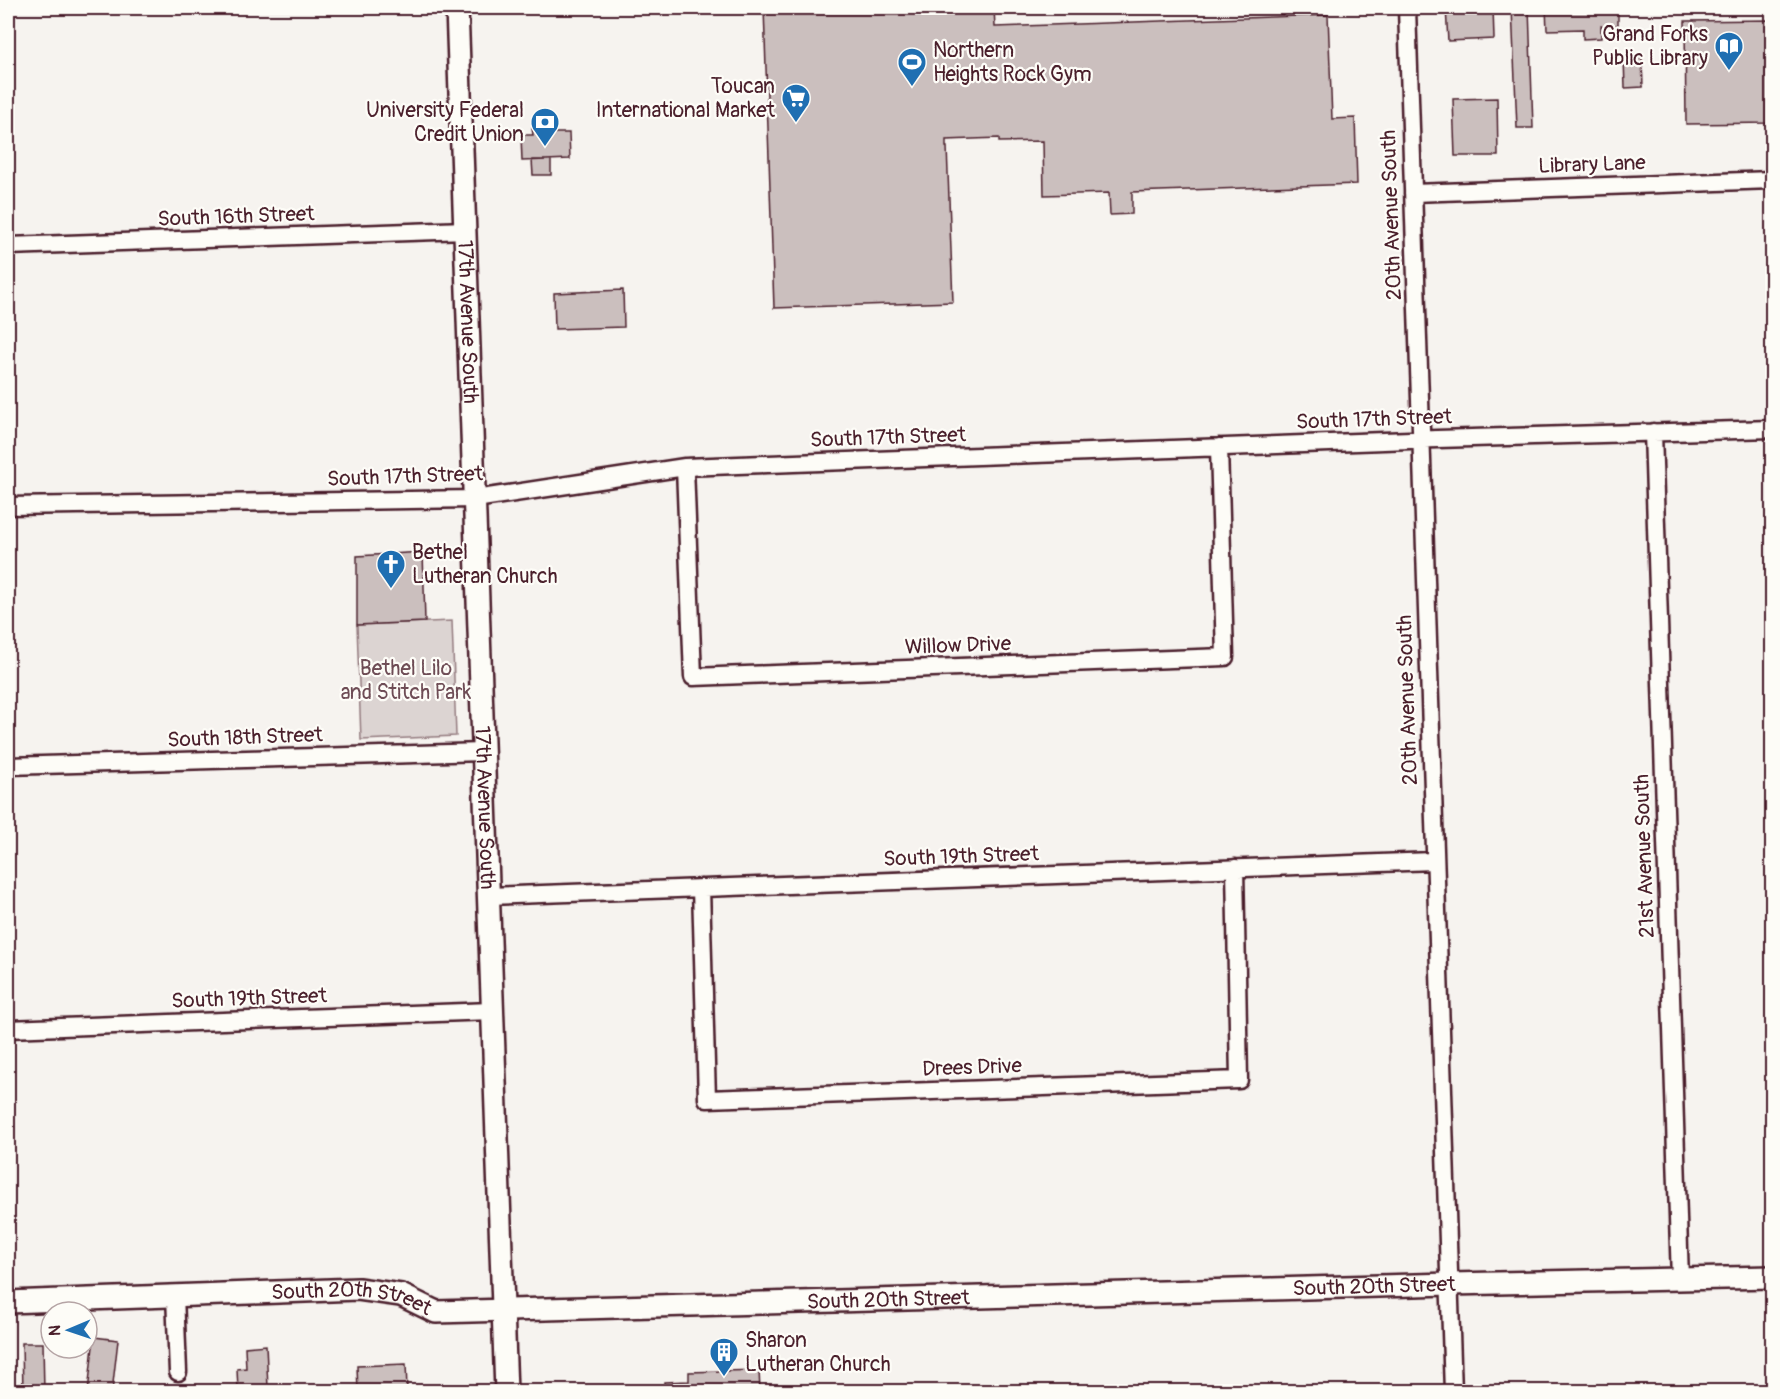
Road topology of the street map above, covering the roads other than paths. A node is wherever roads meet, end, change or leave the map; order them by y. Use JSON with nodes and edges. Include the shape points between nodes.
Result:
{"nodes":[{"id":1,"x":457,"y":8,"type":"edge"},
{"id":2,"x":1407,"y":8,"type":"edge"},
{"id":3,"x":1773,"y":180,"type":"edge"},
{"id":4,"x":1413,"y":193,"type":"junction"},
{"id":5,"x":466,"y":230,"type":"junction"},
{"id":6,"x":8,"y":246,"type":"edge"},
{"id":7,"x":1773,"y":429,"type":"edge"},
{"id":8,"x":1653,"y":432,"type":"junction"},
{"id":9,"x":1422,"y":440,"type":"junction"},
{"id":10,"x":1219,"y":447,"type":"junction"},
{"id":11,"x":685,"y":467,"type":"junction"},
{"id":12,"x":475,"y":499,"type":"junction"},
{"id":13,"x":8,"y":506,"type":"edge"},
{"id":14,"x":483,"y":752,"type":"junction"},
{"id":15,"x":8,"y":766,"type":"edge"},
{"id":16,"x":1434,"y":861,"type":"junction"},
{"id":17,"x":1235,"y":868,"type":"junction"},
{"id":18,"x":701,"y":888,"type":"junction"},
{"id":19,"x":488,"y":896,"type":"junction"},
{"id":20,"x":492,"y":1011,"type":"junction"},
{"id":21,"x":8,"y":1029,"type":"edge"},
{"id":22,"x":1773,"y":1277,"type":"edge"},
{"id":23,"x":1680,"y":1280,"type":"junction"},
{"id":24,"x":1450,"y":1284,"type":"junction"},
{"id":25,"x":175,"y":1295,"type":"junction"},
{"id":26,"x":8,"y":1302,"type":"edge"},
{"id":27,"x":504,"y":1310,"type":"junction"},
{"id":28,"x":178,"y":1372,"type":"dead end"},
{"id":29,"x":506,"y":1392,"type":"edge"},
{"id":30,"x":1453,"y":1392,"type":"edge"}],
"edges":[{"from":1,"to":5,"type":"street","name":"17th Avenue South"},
{"from":2,"to":4,"type":"street","name":"20th Avenue South"},
{"from":3,"to":4,"type":"street","name":"Library Lane"},
{"from":4,"to":9,"type":"street","name":"20th Avenue South"},
{"from":5,"to":6,"type":"street","name":"South 16th Street"},
{"from":5,"to":12,"type":"street","name":"17th Avenue South"},
{"from":7,"to":8,"type":"street","name":"South 17th Street"},
{"from":8,"to":9,"type":"street","name":"South 17th Street"},
{"from":8,"to":23,"type":"street","name":"21st Avenue South"},
{"from":9,"to":10,"type":"street","name":"South 17th Street"},
{"from":9,"to":16,"type":"street","name":"20th Avenue South"},
{"from":10,"to":11,"type":"street","name":"South 17th Street"},
{"from":10,"to":11,"type":"street","name":"Willow Drive","via":[[1225,657],[788,674],[693,677]]},
{"from":11,"to":12,"type":"street","name":"South 17th Street"},
{"from":12,"to":13,"type":"street","name":"South 17th Street"},
{"from":12,"to":14,"type":"street","name":"17th Avenue South"},
{"from":14,"to":15,"type":"street","name":"South 18th Street"},
{"from":14,"to":19,"type":"street","name":"17th Avenue South"},
{"from":16,"to":17,"type":"street","name":"South 19th Street"},
{"from":16,"to":24,"type":"street","name":"20th Avenue South"},
{"from":17,"to":18,"type":"street","name":"South 19th Street"},
{"from":17,"to":18,"type":"street","name":"Drees Drive","via":[[1239,1080],[707,1099]]},
{"from":18,"to":19,"type":"street","name":"South 19th Street"},
{"from":19,"to":20,"type":"street","name":"17th Avenue South"},
{"from":20,"to":21,"type":"street","name":"South 19th Street"},
{"from":20,"to":27,"type":"street","name":"17th Avenue South"},
{"from":22,"to":23,"type":"street","name":"South 20th Street"},
{"from":23,"to":24,"type":"street","name":"South 20th Street"},
{"from":24,"to":27,"type":"street","name":"South 20th Street"},
{"from":24,"to":30,"type":"street","name":"20th Avenue South"},
{"from":25,"to":26,"type":"street","name":"South 20th Street"},
{"from":25,"to":27,"type":"street","name":"South 20th Street","via":[[358,1289],[401,1295],[436,1312]]},
{"from":25,"to":28,"type":"street"},
{"from":27,"to":29,"type":"street","name":"17th Avenue South"}]}
